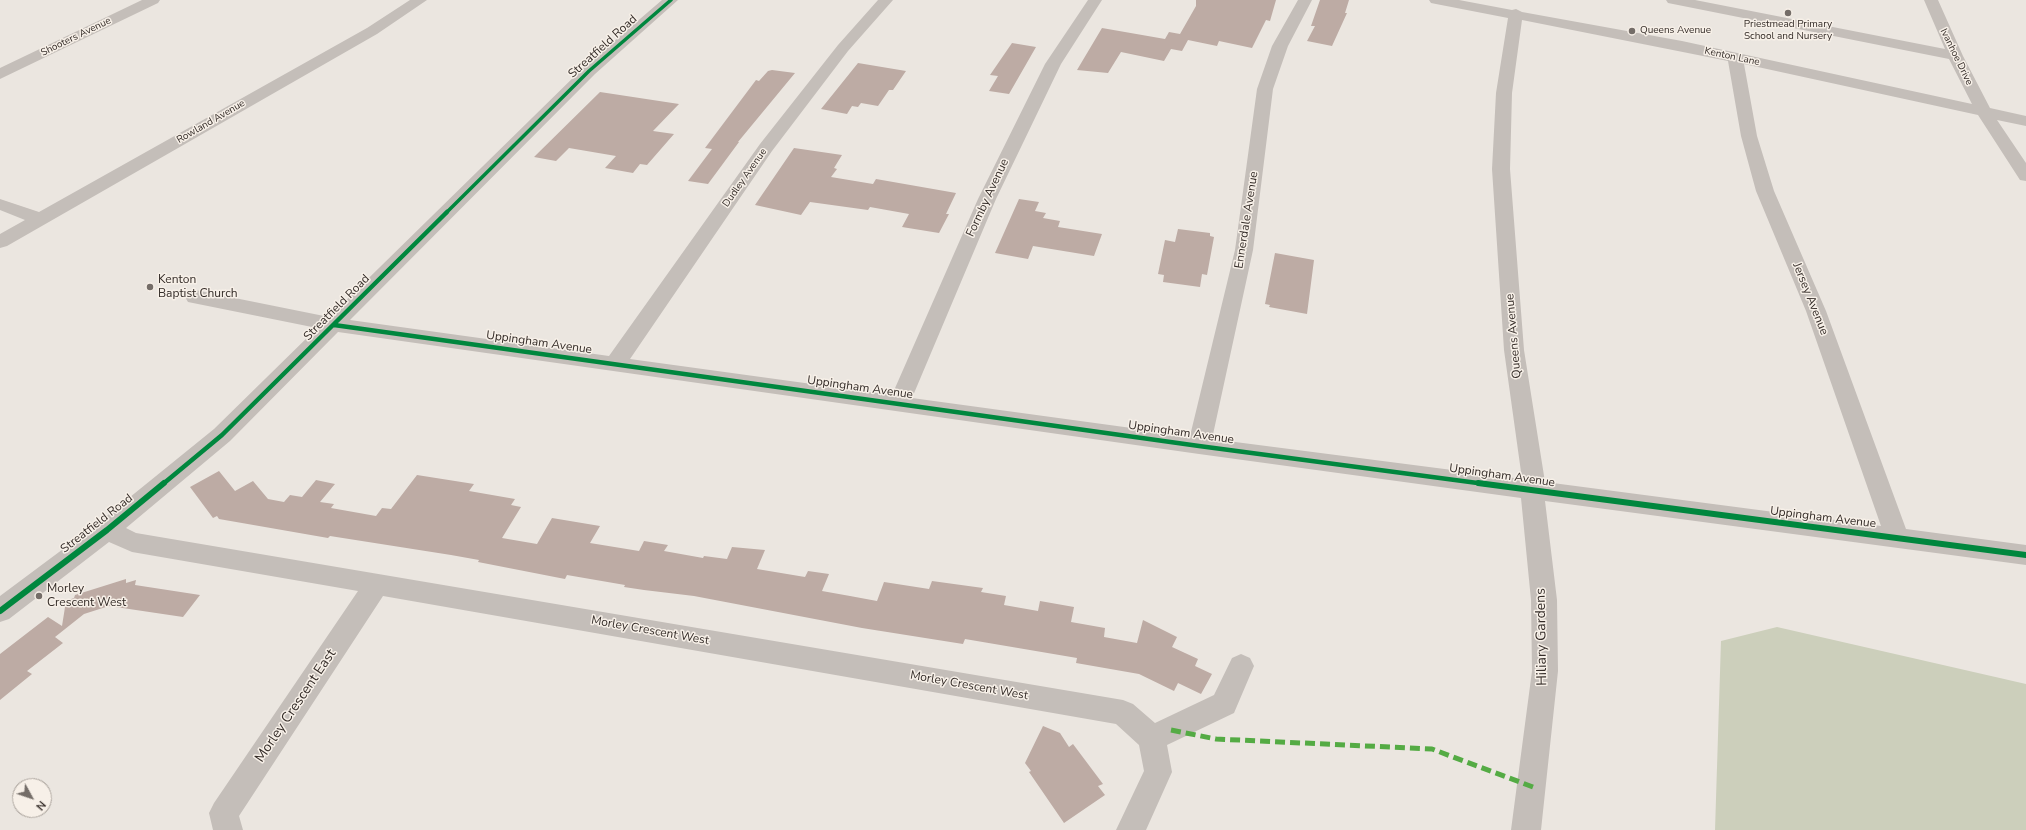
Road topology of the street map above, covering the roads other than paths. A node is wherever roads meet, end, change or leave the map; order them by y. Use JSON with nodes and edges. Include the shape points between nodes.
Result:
{"nodes":[{"id":1,"x":153,"y":0,"type":"edge"},
{"id":2,"x":420,"y":0,"type":"edge"},
{"id":3,"x":671,"y":0,"type":"edge"},
{"id":4,"x":886,"y":0,"type":"edge"},
{"id":5,"x":1095,"y":0,"type":"edge"},
{"id":6,"x":1305,"y":0,"type":"edge"},
{"id":7,"x":1436,"y":0,"type":"edge"},
{"id":8,"x":1673,"y":0,"type":"edge"},
{"id":9,"x":1931,"y":0,"type":"edge"},
{"id":10,"x":1516,"y":14,"type":"junction"},
{"id":11,"x":1955,"y":56,"type":"junction"},
{"id":12,"x":1736,"y":58,"type":"junction"},
{"id":13,"x":0,"y":74,"type":"edge"},
{"id":14,"x":1984,"y":112,"type":"junction"},
{"id":15,"x":2026,"y":121,"type":"edge"},
{"id":16,"x":2026,"y":176,"type":"edge"},
{"id":17,"x":0,"y":204,"type":"edge"},
{"id":18,"x":39,"y":220,"type":"junction"},
{"id":19,"x":0,"y":242,"type":"edge"},
{"id":20,"x":195,"y":297,"type":"dead end"},
{"id":21,"x":334,"y":326,"type":"junction"},
{"id":22,"x":615,"y":364,"type":"junction"},
{"id":23,"x":899,"y":404,"type":"junction"},
{"id":24,"x":1199,"y":446,"type":"junction"},
{"id":25,"x":1532,"y":491,"type":"junction"},
{"id":26,"x":107,"y":530,"type":"junction"},
{"id":27,"x":1897,"y":538,"type":"junction"},
{"id":28,"x":2026,"y":555,"type":"edge"},
{"id":29,"x":377,"y":584,"type":"junction"},
{"id":30,"x":0,"y":611,"type":"edge"},
{"id":31,"x":1241,"y":666,"type":"dead end"},
{"id":32,"x":1152,"y":738,"type":"junction"},
{"id":33,"x":228,"y":830,"type":"edge"},
{"id":34,"x":1132,"y":830,"type":"edge"},
{"id":35,"x":1526,"y":830,"type":"edge"}],
"edges":[{"from":1,"to":13,"type":"street","name":"Shooters Avenue"},
{"from":2,"to":18,"type":"street","name":"Rowland Avenue","via":[[372,31]]},
{"from":3,"to":21,"type":"street","name":"Streatfield Road","via":[[589,71]]},
{"from":4,"to":22,"type":"street","name":"Dudley Avenue","via":[[843,48],[766,148]]},
{"from":5,"to":23,"type":"street","name":"Formby Avenue","via":[[1053,64],[987,198]]},
{"from":6,"to":24,"type":"street","name":"Ennerdale Avenue","via":[[1280,46],[1265,89],[1244,250]]},
{"from":7,"to":10,"type":"street","name":"Kenton Lane"},
{"from":8,"to":11,"type":"street"},
{"from":9,"to":11,"type":"street","name":"Ivanhoe Drive"},
{"from":10,"to":12,"type":"street","name":"Kenton Lane"},
{"from":10,"to":25,"type":"street","name":"Queens Avenue","via":[[1504,93],[1501,169],[1514,350],[1534,478]]},
{"from":11,"to":14,"type":"street","name":"Ivanhoe Drive"},
{"from":12,"to":14,"type":"street","name":"Kenton Lane"},
{"from":12,"to":27,"type":"street","name":"Jersey Avenue","via":[[1749,136],[1765,191],[1816,312]]},
{"from":14,"to":15,"type":"street","name":"Kenton Lane"},
{"from":14,"to":16,"type":"street","name":"Ivanhoe Drive"},
{"from":17,"to":18,"type":"street"},
{"from":18,"to":19,"type":"street","name":"Rowland Avenue"},
{"from":20,"to":21,"type":"street","name":"Uppingham Avenue"},
{"from":21,"to":22,"type":"street","name":"Uppingham Avenue"},
{"from":21,"to":26,"type":"street","name":"Streatfield Road","via":[[222,435]]},
{"from":22,"to":23,"type":"street","name":"Uppingham Avenue"},
{"from":23,"to":24,"type":"street","name":"Uppingham Avenue"},
{"from":24,"to":25,"type":"street","name":"Uppingham Avenue"},
{"from":25,"to":27,"type":"street","name":"Uppingham Avenue"},
{"from":25,"to":35,"type":"street","name":"Hiliary Gardens","via":[[1544,600],[1545,671]]},
{"from":26,"to":29,"type":"street","name":"Morley Crescent West","via":[[132,542]]},
{"from":26,"to":30,"type":"street","name":"Streatfield Road"},
{"from":27,"to":28,"type":"street","name":"Uppingham Avenue"},
{"from":29,"to":32,"type":"street","name":"Morley Crescent West","via":[[1123,713]]},
{"from":29,"to":33,"type":"street","name":"Morley Crescent East","via":[[224,813]]},
{"from":31,"to":32,"type":"street","via":[[1224,704]]},
{"from":32,"to":34,"type":"street","via":[[1158,772]]}]}
